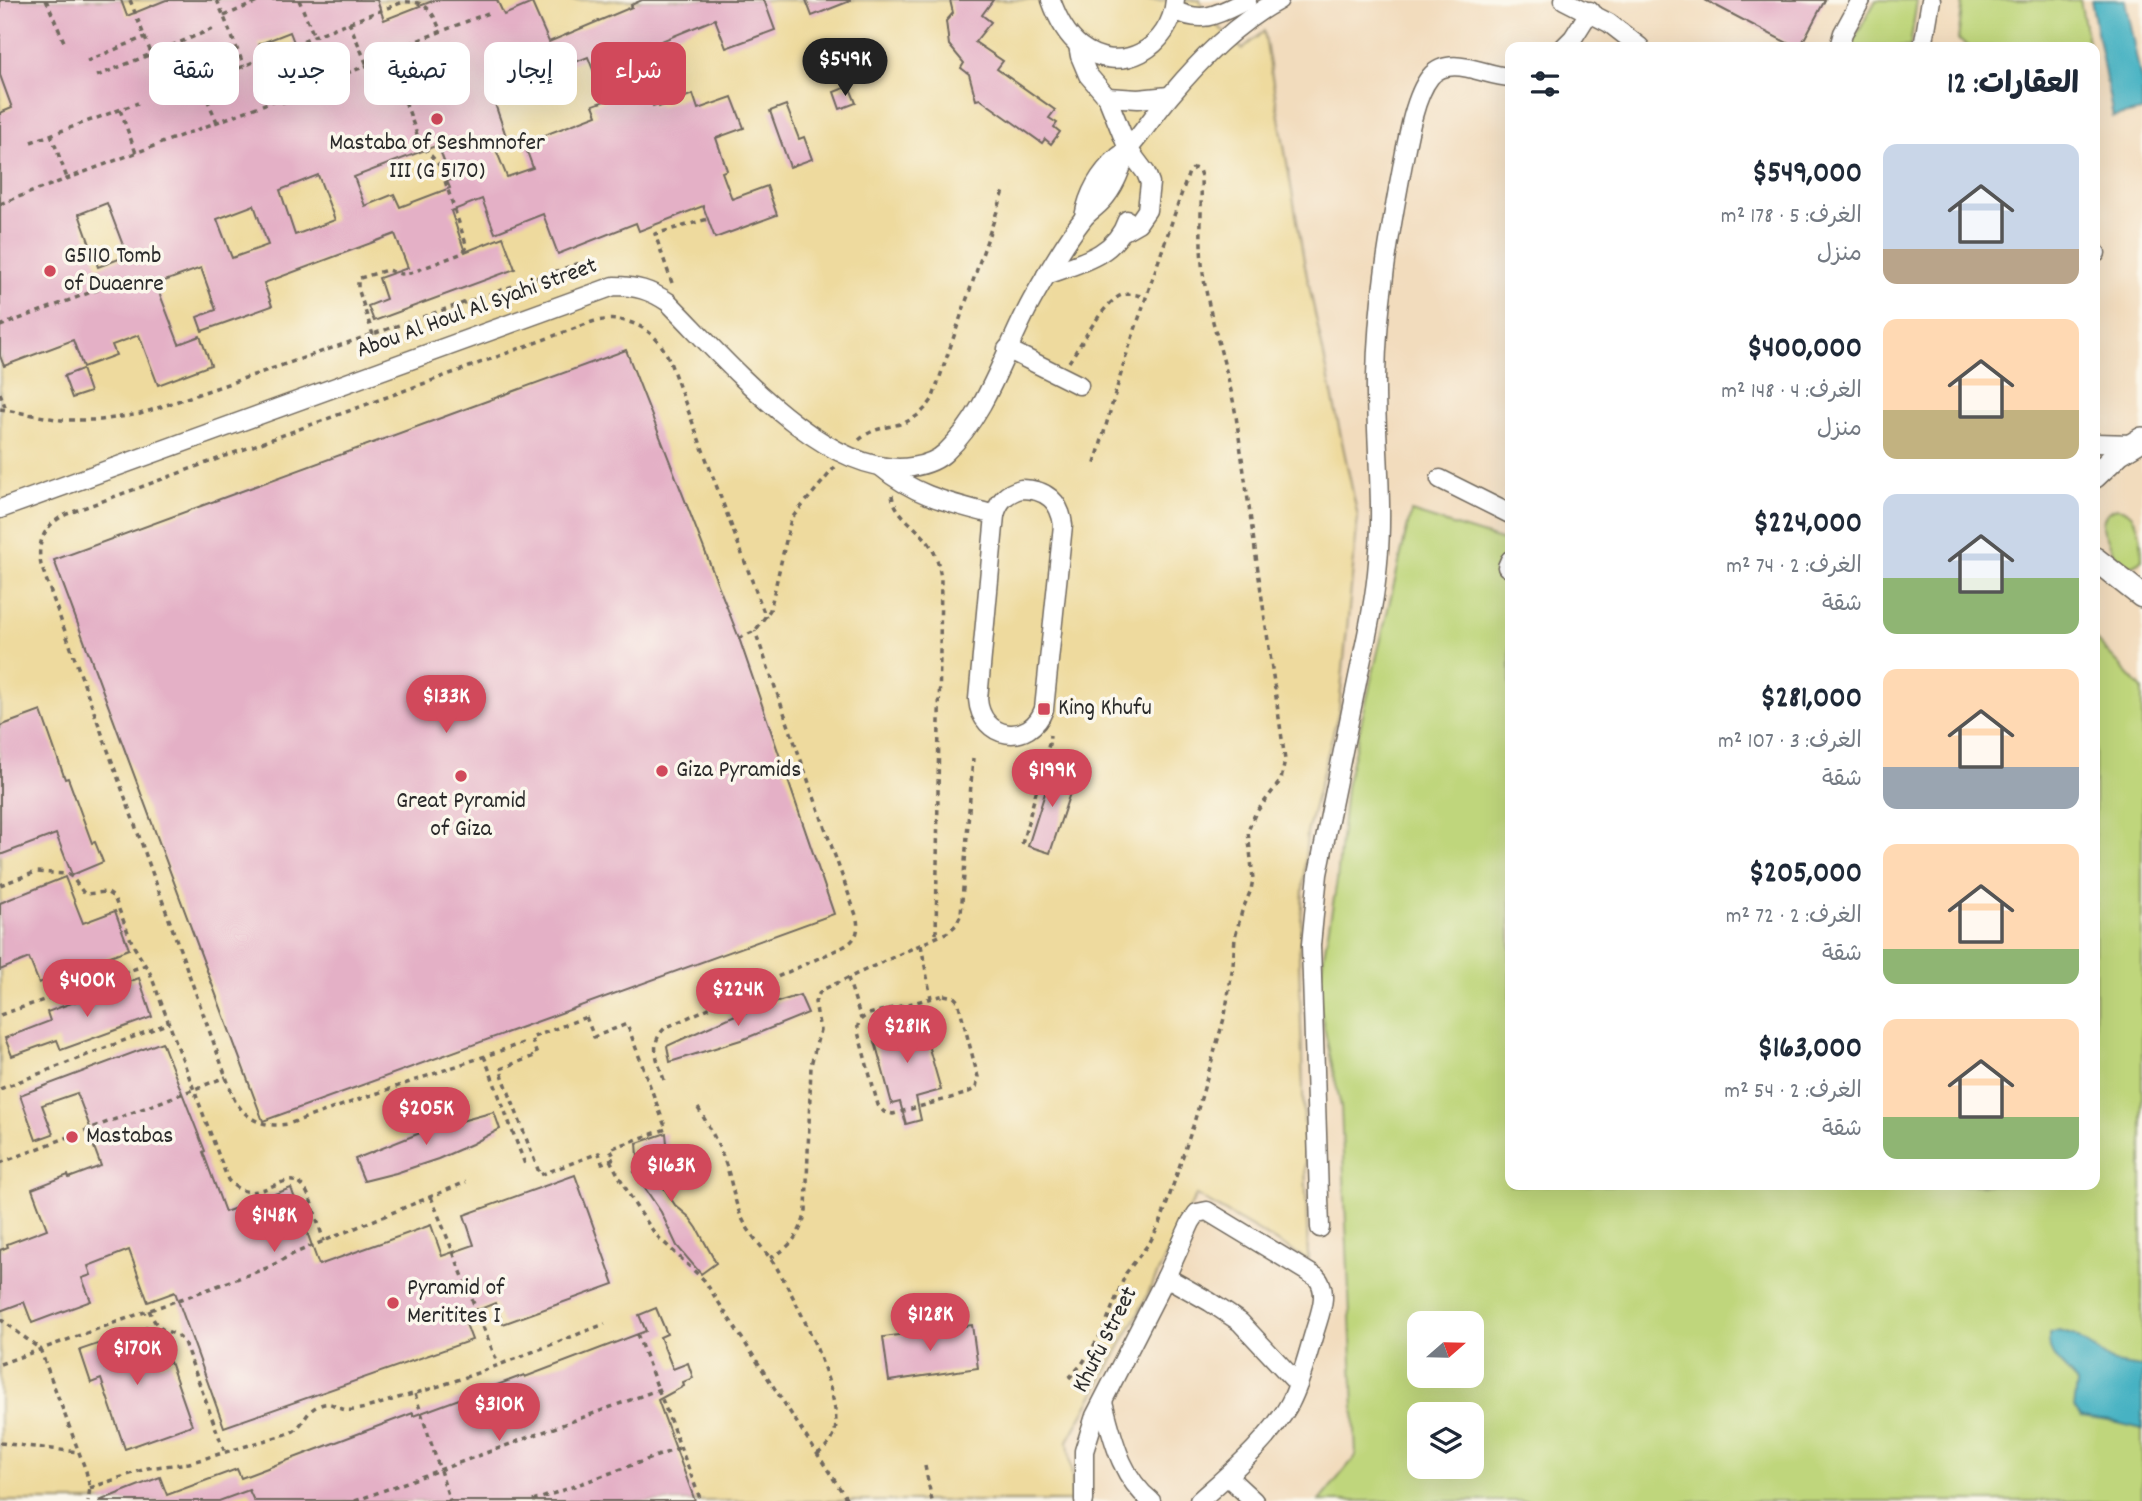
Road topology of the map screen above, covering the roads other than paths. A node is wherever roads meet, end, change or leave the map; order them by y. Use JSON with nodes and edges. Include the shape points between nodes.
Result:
{"nodes":[{"id":1,"x":1051,"y":0,"type":"edge"},
{"id":2,"x":1247,"y":0,"type":"edge"},
{"id":3,"x":1279,"y":0,"type":"edge"},
{"id":4,"x":1564,"y":0,"type":"edge"},
{"id":5,"x":1861,"y":0,"type":"edge"},
{"id":6,"x":1931,"y":0,"type":"edge"},
{"id":7,"x":1175,"y":5,"type":"edge"},
{"id":8,"x":1590,"y":12,"type":"junction"},
{"id":9,"x":1569,"y":42,"type":"edge"},
{"id":10,"x":1634,"y":42,"type":"edge"},
{"id":11,"x":1840,"y":42,"type":"edge"},
{"id":12,"x":1924,"y":42,"type":"edge"},
{"id":13,"x":1079,"y":45,"type":"junction"},
{"id":14,"x":1505,"y":77,"type":"edge"},
{"id":15,"x":1169,"y":96,"type":"junction"},
{"id":16,"x":1107,"y":97,"type":"junction"},
{"id":17,"x":1128,"y":149,"type":"junction"},
{"id":18,"x":1046,"y":275,"type":"junction"},
{"id":19,"x":1007,"y":349,"type":"junction"},
{"id":20,"x":1079,"y":385,"type":"dead end"},
{"id":21,"x":2137,"y":442,"type":"edge"},
{"id":22,"x":2100,"y":443,"type":"edge"},
{"id":23,"x":879,"y":466,"type":"junction"},
{"id":24,"x":2100,"y":472,"type":"edge"},
{"id":25,"x":1440,"y":479,"type":"dead end"},
{"id":26,"x":0,"y":509,"type":"edge"},
{"id":27,"x":1505,"y":512,"type":"edge"},
{"id":28,"x":995,"y":515,"type":"junction"},
{"id":29,"x":2100,"y":563,"type":"edge"},
{"id":30,"x":2142,"y":596,"type":"edge"},
{"id":31,"x":1320,"y":1228,"type":"dead end"},
{"id":32,"x":1166,"y":1277,"type":"junction"},
{"id":33,"x":1298,"y":1384,"type":"junction"},
{"id":34,"x":1103,"y":1402,"type":"junction"},
{"id":35,"x":1227,"y":1476,"type":"junction"},
{"id":36,"x":1084,"y":1501,"type":"edge"},
{"id":37,"x":1151,"y":1501,"type":"edge"},
{"id":38,"x":1199,"y":1501,"type":"edge"},
{"id":39,"x":1254,"y":1501,"type":"edge"}],
"edges":[{"from":1,"to":13,"type":"street"},
{"from":2,"to":7,"type":"street","via":[[1205,18],[1191,17]]},
{"from":3,"to":15,"type":"street","name":"Abou Al Houl Al Syahi Street","via":[[1223,40]]},
{"from":4,"to":8,"type":"street"},
{"from":5,"to":11,"type":"street"},
{"from":6,"to":12,"type":"street"},
{"from":7,"to":13,"type":"street","via":[[1166,31],[1141,52],[1109,58]]},
{"from":8,"to":9,"type":"street"},
{"from":8,"to":10,"type":"street"},
{"from":13,"to":16,"type":"street","via":[[1088,75]]},
{"from":14,"to":31,"type":"street","via":[[1460,66],[1449,66],[1430,77],[1410,126],[1392,219],[1377,355],[1378,563],[1318,874],[1313,922]]},
{"from":15,"to":16,"type":"street"},
{"from":15,"to":17,"type":"street","name":"Abou Al Houl Al Syahi Street"},
{"from":16,"to":17,"type":"street"},
{"from":17,"to":18,"type":"street","name":"Abou Al Houl Al Syahi Street","via":[[1094,186],[1084,217]]},
{"from":17,"to":18,"type":"street","via":[[1146,173],[1150,194],[1133,210],[1112,245],[1097,256]]},
{"from":18,"to":19,"type":"street","name":"Abou Al Houl Al Syahi Street"},
{"from":19,"to":20,"type":"street"},
{"from":19,"to":23,"type":"street","name":"Abou Al Houl Al Syahi Street","via":[[986,397],[943,455],[923,466]]},
{"from":21,"to":22,"type":"street"},
{"from":21,"to":24,"type":"main road"},
{"from":23,"to":26,"type":"street","name":"Abou Al Houl Al Syahi Street","via":[[846,455],[774,408],[653,291],[614,286]]},
{"from":23,"to":28,"type":"street","via":[[913,490]]},
{"from":25,"to":27,"type":"street"},
{"from":28,"to":28,"type":"street","via":[[978,699],[989,726],[1014,734],[1034,727],[1044,709],[1063,525],[1057,503],[1031,489],[1006,496]]},
{"from":29,"to":30,"type":"main road"},
{"from":32,"to":33,"type":"street","via":[[1240,1322]]},
{"from":32,"to":33,"type":"street","name":"Khufu Street","via":[[1191,1222],[1202,1211],[1212,1212],[1309,1272],[1320,1281],[1322,1309]]},
{"from":32,"to":34,"type":"street","name":"Khufu Street"},
{"from":33,"to":35,"type":"street","via":[[1277,1423]]},
{"from":34,"to":36,"type":"street","name":"Khufu Street","via":[[1084,1451]]},
{"from":34,"to":37,"type":"street","via":[[1121,1462],[1135,1486]]},
{"from":35,"to":38,"type":"street"},
{"from":35,"to":39,"type":"street"}]}
